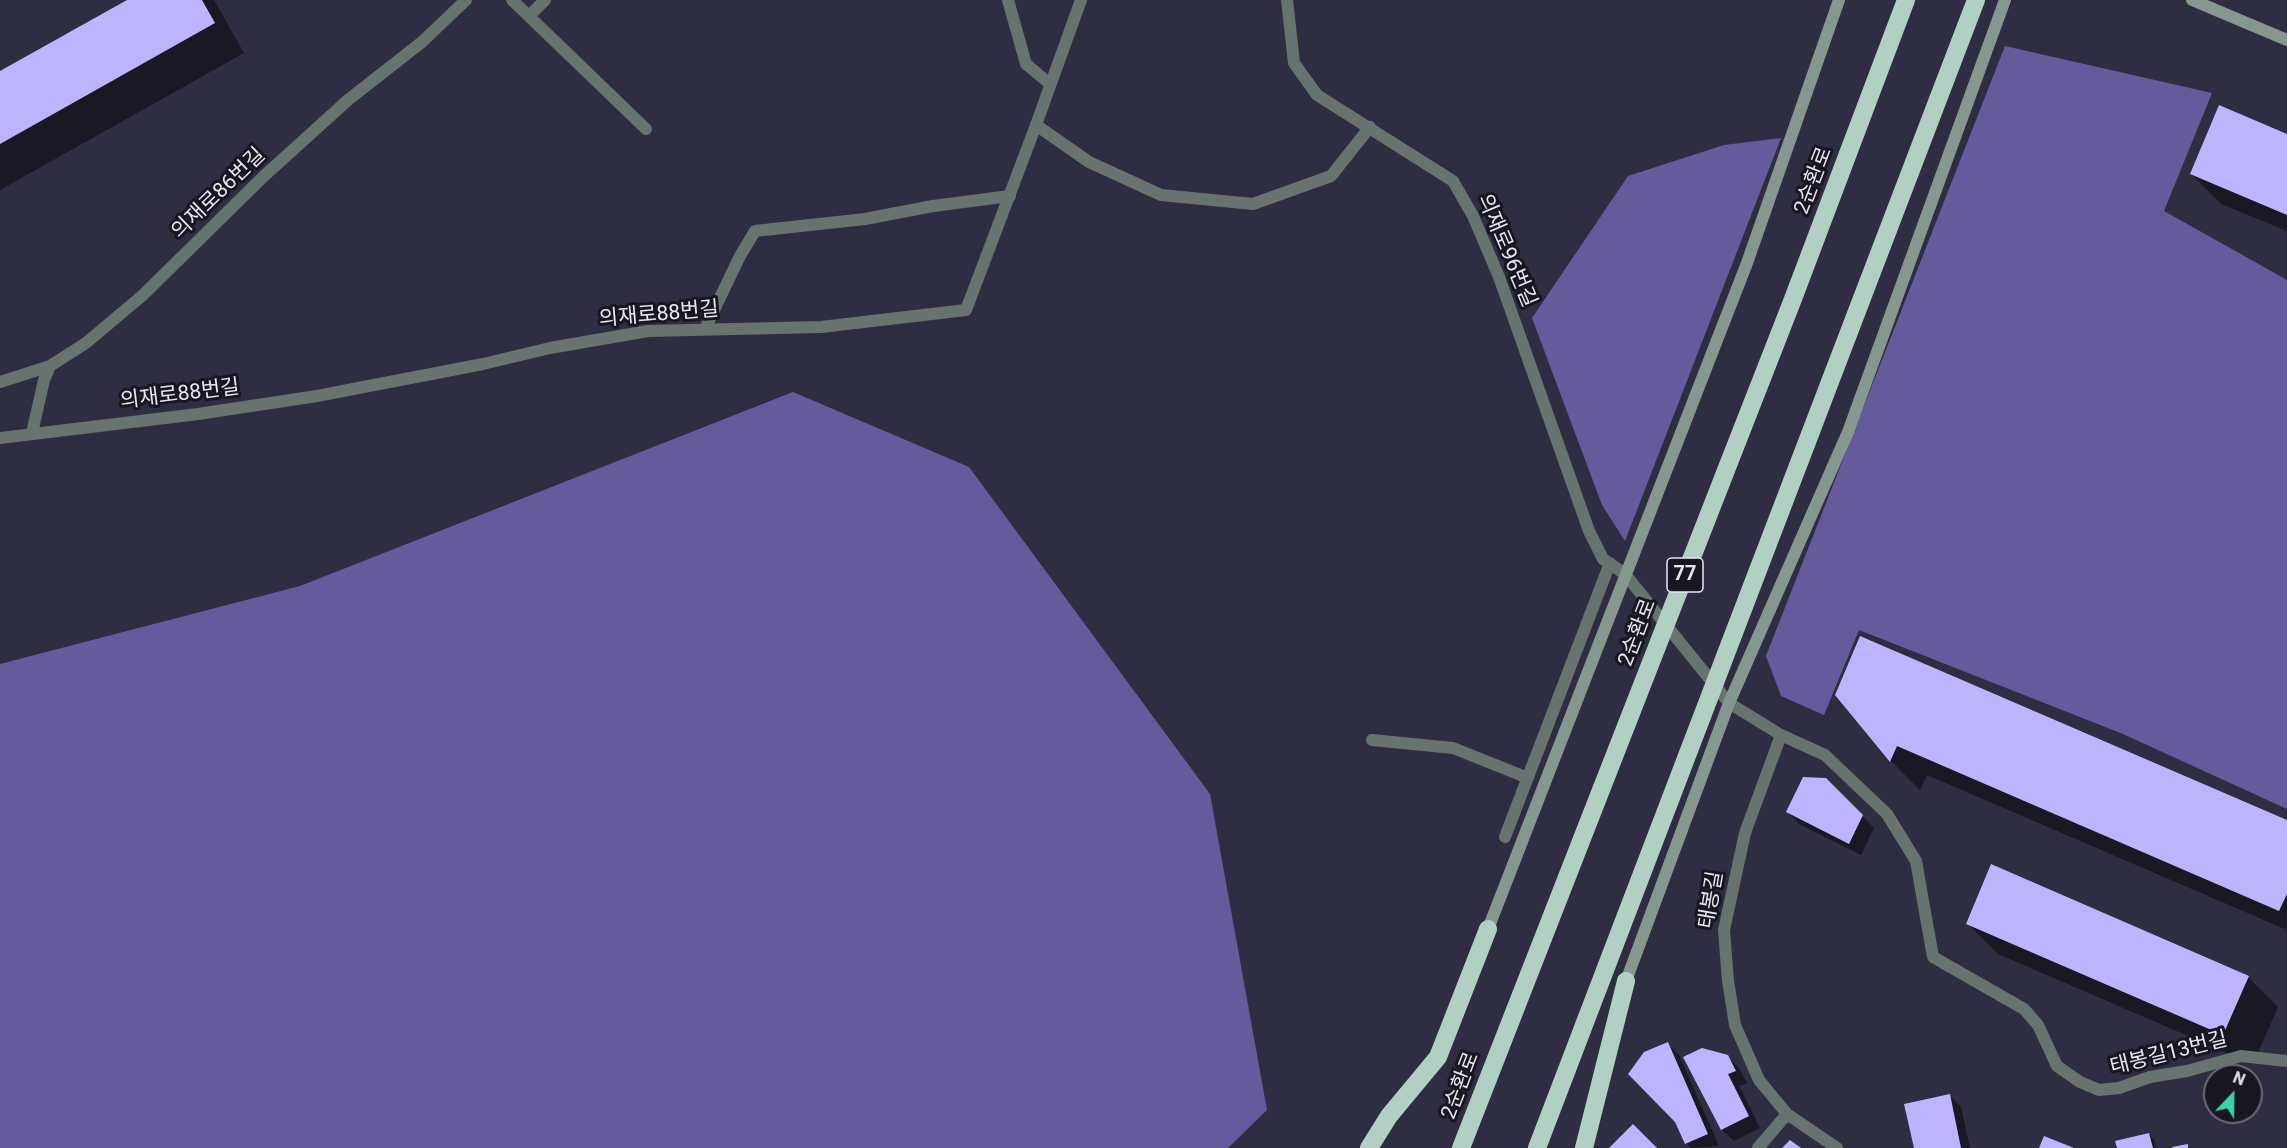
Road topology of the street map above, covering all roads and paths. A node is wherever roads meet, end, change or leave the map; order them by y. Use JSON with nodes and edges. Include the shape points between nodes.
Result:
{"nodes":[{"id":1,"x":466,"y":0,"type":"edge"},
{"id":2,"x":512,"y":0,"type":"edge"},
{"id":3,"x":545,"y":0,"type":"edge"},
{"id":4,"x":1008,"y":0,"type":"edge"},
{"id":5,"x":1081,"y":0,"type":"edge"},
{"id":6,"x":1287,"y":0,"type":"edge"},
{"id":7,"x":1839,"y":0,"type":"edge"},
{"id":8,"x":1906,"y":0,"type":"edge"},
{"id":9,"x":1976,"y":0,"type":"edge"},
{"id":10,"x":2005,"y":0,"type":"edge"},
{"id":11,"x":2193,"y":0,"type":"edge"},
{"id":12,"x":529,"y":16,"type":"junction"},
{"id":13,"x":2287,"y":40,"type":"edge"},
{"id":14,"x":1050,"y":84,"type":"junction"},
{"id":15,"x":1036,"y":125,"type":"junction"},
{"id":16,"x":1370,"y":127,"type":"junction"},
{"id":17,"x":646,"y":129,"type":"dead end"},
{"id":18,"x":1010,"y":196,"type":"junction"},
{"id":19,"x":705,"y":329,"type":"junction"},
{"id":20,"x":50,"y":366,"type":"junction"},
{"id":21,"x":0,"y":382,"type":"edge"},
{"id":22,"x":32,"y":434,"type":"junction"},
{"id":23,"x":0,"y":438,"type":"edge"},
{"id":24,"x":1610,"y":563,"type":"junction"},
{"id":25,"x":1625,"y":574,"type":"junction"},
{"id":26,"x":1729,"y":703,"type":"junction"},
{"id":27,"x":1780,"y":735,"type":"junction"},
{"id":28,"x":1372,"y":740,"type":"dead end"},
{"id":29,"x":1528,"y":778,"type":"junction"},
{"id":30,"x":1505,"y":837,"type":"dead end"},
{"id":31,"x":1488,"y":929,"type":"joint"},
{"id":32,"x":1626,"y":981,"type":"joint"},
{"id":33,"x":2287,"y":1061,"type":"edge"},
{"id":34,"x":1787,"y":1114,"type":"junction"},
{"id":35,"x":1369,"y":1148,"type":"edge"},
{"id":36,"x":1461,"y":1148,"type":"edge"},
{"id":37,"x":1537,"y":1148,"type":"edge"},
{"id":38,"x":1584,"y":1148,"type":"edge"},
{"id":39,"x":1758,"y":1148,"type":"edge"},
{"id":40,"x":1837,"y":1148,"type":"edge"}],
"edges":[{"from":1,"to":20,"type":"street","name":"의재로86번길","via":[[422,42],[289,153],[143,295],[86,344]]},
{"from":2,"to":12,"type":"street"},
{"from":3,"to":12,"type":"street"},
{"from":4,"to":14,"type":"street","via":[[1026,64]]},
{"from":5,"to":14,"type":"street","name":"의재로88번길"},
{"from":6,"to":16,"type":"street","name":"의재로96번길","via":[[1294,63],[1317,95]]},
{"from":7,"to":25,"type":"street","via":[[1748,263]]},
{"from":8,"to":36,"type":"highway","name":"2순환로","number":"77","bridge":true},
{"from":9,"to":37,"type":"highway","bridge":true},
{"from":10,"to":26,"type":"street","via":[[1848,432]]},
{"from":11,"to":13,"type":"street"},
{"from":12,"to":17,"type":"street"},
{"from":14,"to":15,"type":"street","name":"의재로88번길"},
{"from":15,"to":16,"type":"street","via":[[1089,162],[1161,195],[1253,204],[1331,176]]},
{"from":15,"to":18,"type":"street","name":"의재로88번길"},
{"from":16,"to":24,"type":"street","name":"의재로96번길","via":[[1453,181],[1473,216],[1499,277],[1589,531],[1603,559]]},
{"from":18,"to":19,"type":"street","via":[[865,219],[755,231]]},
{"from":18,"to":19,"type":"street","name":"의재로88번길","via":[[966,310],[821,327]]},
{"from":19,"to":22,"type":"street","name":"의재로88번길","via":[[598,338],[317,396]]},
{"from":20,"to":21,"type":"street","name":"의재로86번길"},
{"from":20,"to":22,"type":"street"},
{"from":22,"to":23,"type":"street","name":"의재로88번길"},
{"from":24,"to":25,"type":"street","name":"의재로96번길"},
{"from":24,"to":29,"type":"street"},
{"from":25,"to":26,"type":"street","name":"의재로96번길"},
{"from":25,"to":31,"type":"street"},
{"from":26,"to":27,"type":"street"},
{"from":26,"to":32,"type":"street"},
{"from":27,"to":33,"type":"street","name":"태봉길13번길","via":[[1825,755],[1887,814],[1916,861],[1933,957],[2024,1009],[2038,1025],[2057,1066],[2080,1082],[2100,1090],[2241,1056]]},
{"from":27,"to":34,"type":"street","name":"태봉길","via":[[1745,833],[1724,930],[1735,1025],[1759,1080]]},
{"from":28,"to":29,"type":"street","via":[[1453,748]]},
{"from":29,"to":30,"type":"street"},
{"from":31,"to":35,"type":"highway","via":[[1438,1057],[1389,1116]]},
{"from":32,"to":38,"type":"highway"},
{"from":34,"to":39,"type":"street"},
{"from":34,"to":40,"type":"street","name":"태봉길"}]}
